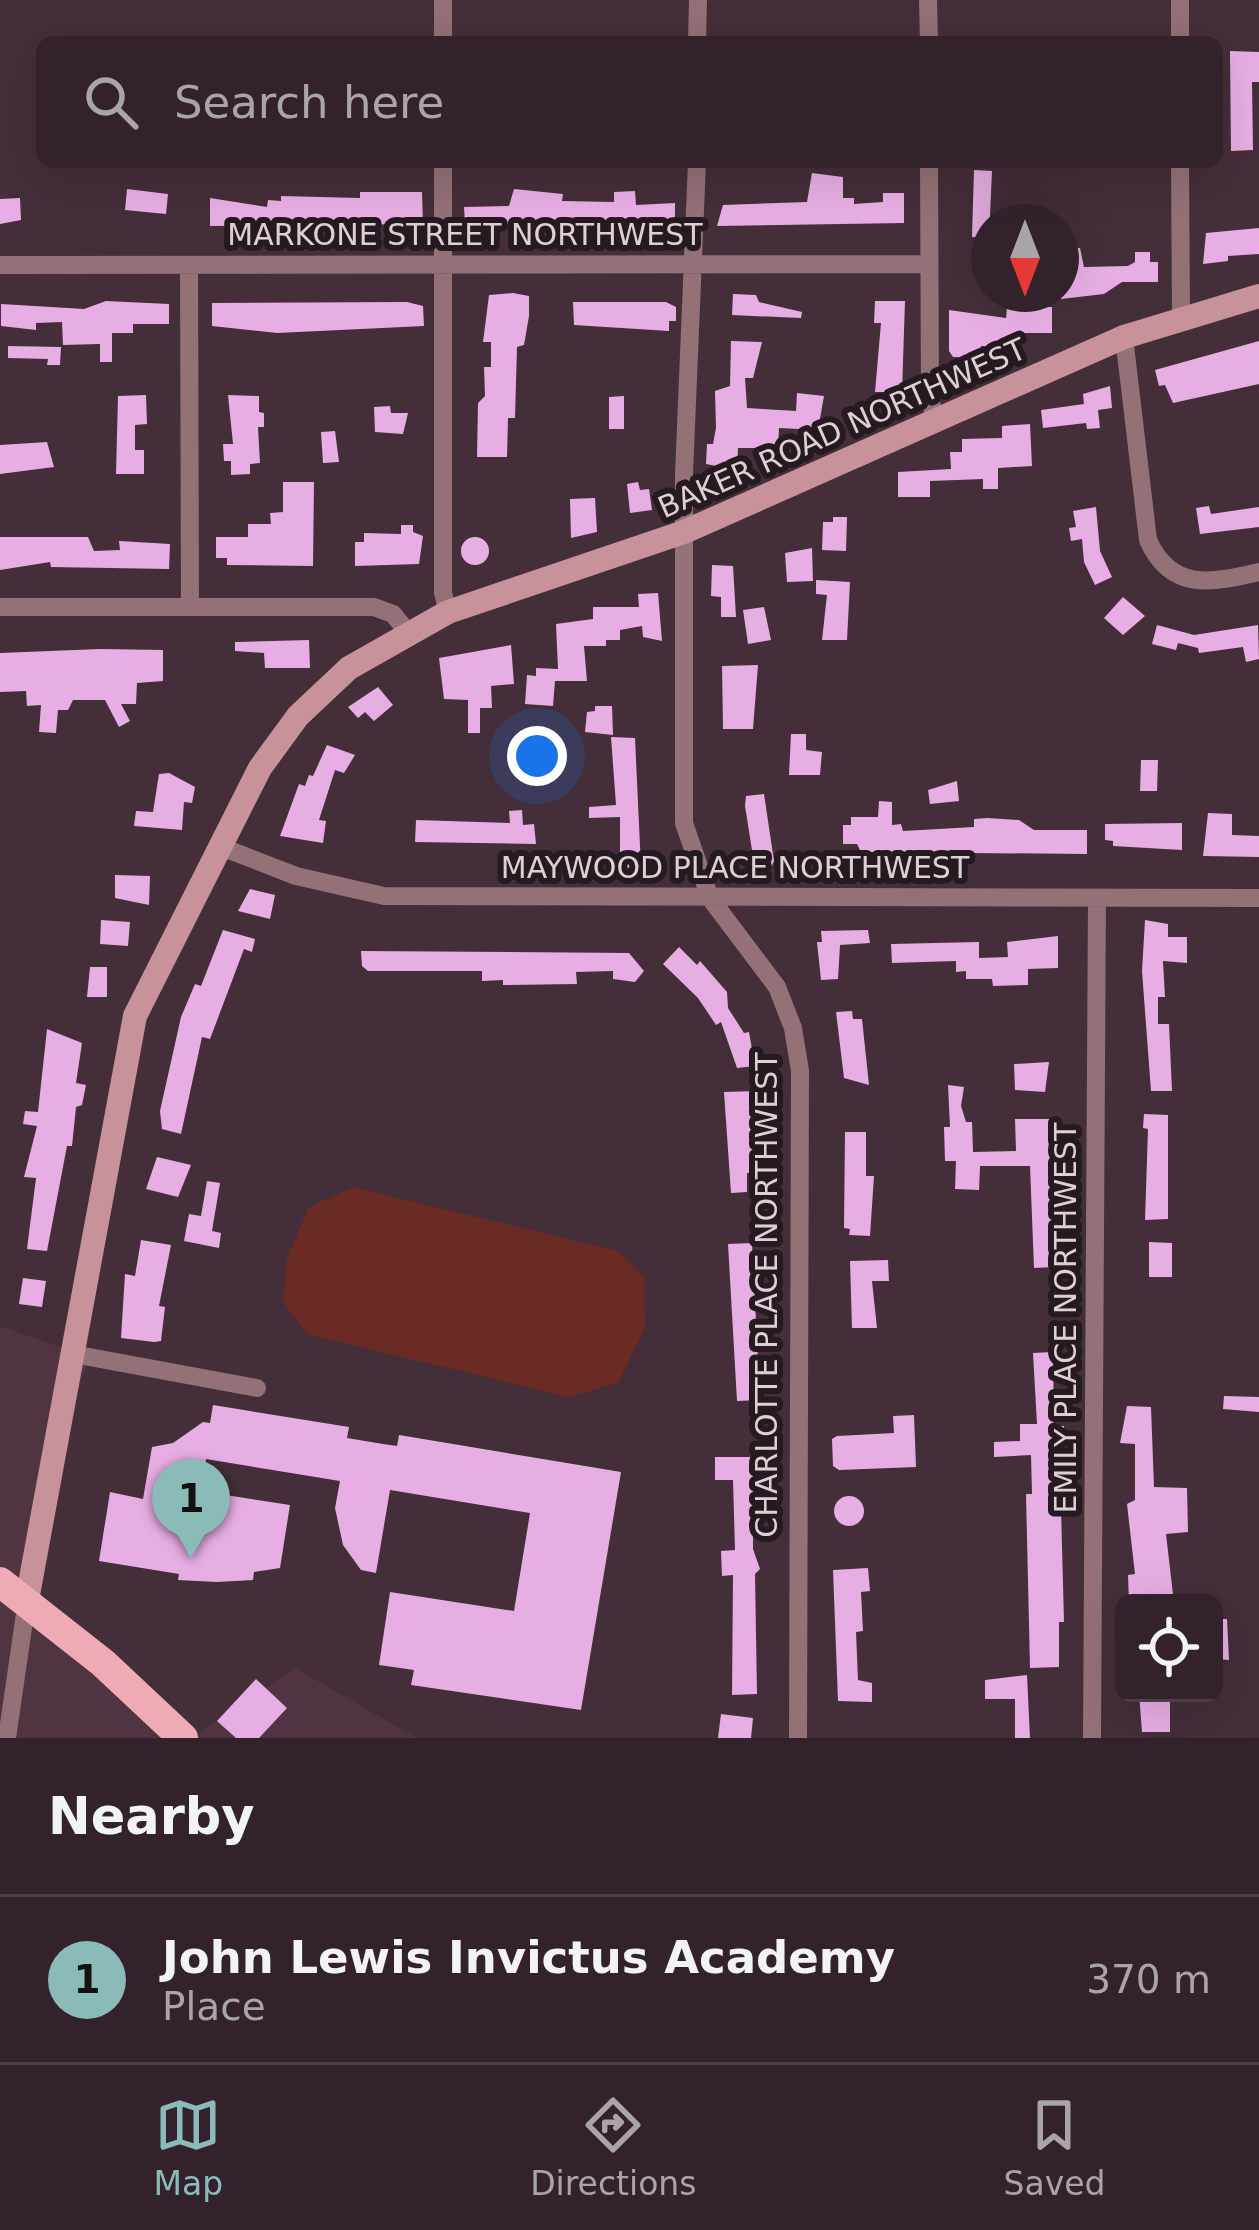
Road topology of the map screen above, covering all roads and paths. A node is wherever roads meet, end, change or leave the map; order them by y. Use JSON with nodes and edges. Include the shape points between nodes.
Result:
{"nodes":[{"id":1,"x":443,"y":0,"type":"edge"},
{"id":2,"x":698,"y":0,"type":"edge"},
{"id":3,"x":928,"y":0,"type":"edge"},
{"id":4,"x":1180,"y":0,"type":"edge"},
{"id":5,"x":443,"y":36,"type":"edge"},
{"id":6,"x":697,"y":36,"type":"edge"},
{"id":7,"x":928,"y":36,"type":"edge"},
{"id":8,"x":1180,"y":36,"type":"edge"},
{"id":9,"x":443,"y":168,"type":"edge"},
{"id":10,"x":697,"y":168,"type":"edge"},
{"id":11,"x":929,"y":168,"type":"edge"},
{"id":12,"x":1180,"y":168,"type":"edge"},
{"id":13,"x":696,"y":264,"type":"junction"},
{"id":14,"x":929,"y":264,"type":"junction"},
{"id":15,"x":0,"y":265,"type":"edge"},
{"id":16,"x":189,"y":265,"type":"junction"},
{"id":17,"x":443,"y":265,"type":"junction"},
{"id":18,"x":1259,"y":296,"type":"edge"},
{"id":19,"x":1180,"y":316,"type":"junction"},
{"id":20,"x":1124,"y":337,"type":"junction"},
{"id":21,"x":935,"y":420,"type":"junction"},
{"id":22,"x":684,"y":532,"type":"junction"},
{"id":23,"x":1259,"y":572,"type":"edge"},
{"id":24,"x":0,"y":607,"type":"edge"},
{"id":25,"x":190,"y":607,"type":"junction"},
{"id":26,"x":448,"y":612,"type":"junction"},
{"id":27,"x":406,"y":630,"type":"junction"},
{"id":28,"x":219,"y":846,"type":"junction"},
{"id":29,"x":710,"y":898,"type":"junction"},
{"id":30,"x":1097,"y":898,"type":"junction"},
{"id":31,"x":1259,"y":898,"type":"edge"},
{"id":32,"x":73,"y":1354,"type":"junction"},
{"id":33,"x":257,"y":1388,"type":"dead end"},
{"id":34,"x":0,"y":1582,"type":"edge"},
{"id":35,"x":27,"y":1600,"type":"junction"},
{"id":36,"x":7,"y":1738,"type":"edge"},
{"id":37,"x":183,"y":1738,"type":"edge"},
{"id":38,"x":797,"y":1738,"type":"edge"},
{"id":39,"x":1092,"y":1738,"type":"edge"}],
"edges":[{"from":1,"to":5,"type":"street"},
{"from":2,"to":6,"type":"street"},
{"from":3,"to":7,"type":"street"},
{"from":4,"to":8,"type":"street"},
{"from":9,"to":17,"type":"street"},
{"from":10,"to":13,"type":"street","name":"CHARLOTTE PLACE NORTHWEST"},
{"from":11,"to":14,"type":"street"},
{"from":12,"to":19,"type":"street"},
{"from":13,"to":14,"type":"street","name":"MARKONE STREET NORTHWEST"},
{"from":13,"to":17,"type":"street","name":"MARKONE STREET NORTHWEST"},
{"from":13,"to":22,"type":"street","name":"CHARLOTTE PLACE NORTHWEST"},
{"from":14,"to":21,"type":"street"},
{"from":15,"to":16,"type":"street","name":"MARKONE STREET NORTHWEST"},
{"from":16,"to":17,"type":"street","name":"MARKONE STREET NORTHWEST"},
{"from":16,"to":25,"type":"street"},
{"from":17,"to":26,"type":"street"},
{"from":18,"to":19,"type":"street","name":"BAKER ROAD NORTHWEST"},
{"from":19,"to":20,"type":"street","name":"BAKER ROAD NORTHWEST"},
{"from":20,"to":21,"type":"street","name":"BAKER ROAD NORTHWEST"},
{"from":20,"to":23,"type":"street","via":[[1157,560],[1189,581]]},
{"from":21,"to":22,"type":"street","name":"BAKER ROAD NORTHWEST"},
{"from":22,"to":26,"type":"street","name":"BAKER ROAD NORTHWEST"},
{"from":22,"to":29,"type":"street","name":"CHARLOTTE PLACE NORTHWEST","via":[[684,823]]},
{"from":24,"to":25,"type":"street"},
{"from":25,"to":27,"type":"street","via":[[374,607]]},
{"from":26,"to":27,"type":"street","name":"BAKER ROAD NORTHWEST"},
{"from":27,"to":28,"type":"street","name":"BAKER ROAD NORTHWEST","via":[[298,716]]},
{"from":28,"to":29,"type":"street","name":"MAYWOOD PLACE NORTHWEST","via":[[296,876],[384,896]]},
{"from":28,"to":32,"type":"street","name":"BAKER ROAD NORTHWEST","via":[[135,1016]]},
{"from":29,"to":30,"type":"street","name":"MAYWOOD PLACE NORTHWEST"},
{"from":29,"to":38,"type":"street","name":"CHARLOTTE PLACE NORTHWEST","via":[[777,987],[800,1071]]},
{"from":30,"to":31,"type":"street","name":"MAYWOOD PLACE NORTHWEST"},
{"from":30,"to":39,"type":"street","name":"EMILY PLACE NORTHWEST"},
{"from":32,"to":33,"type":"street"},
{"from":32,"to":35,"type":"street","name":"BAKER ROAD NORTHWEST"},
{"from":34,"to":35,"type":"main road"},
{"from":35,"to":36,"type":"street"},
{"from":35,"to":37,"type":"main road"}]}
